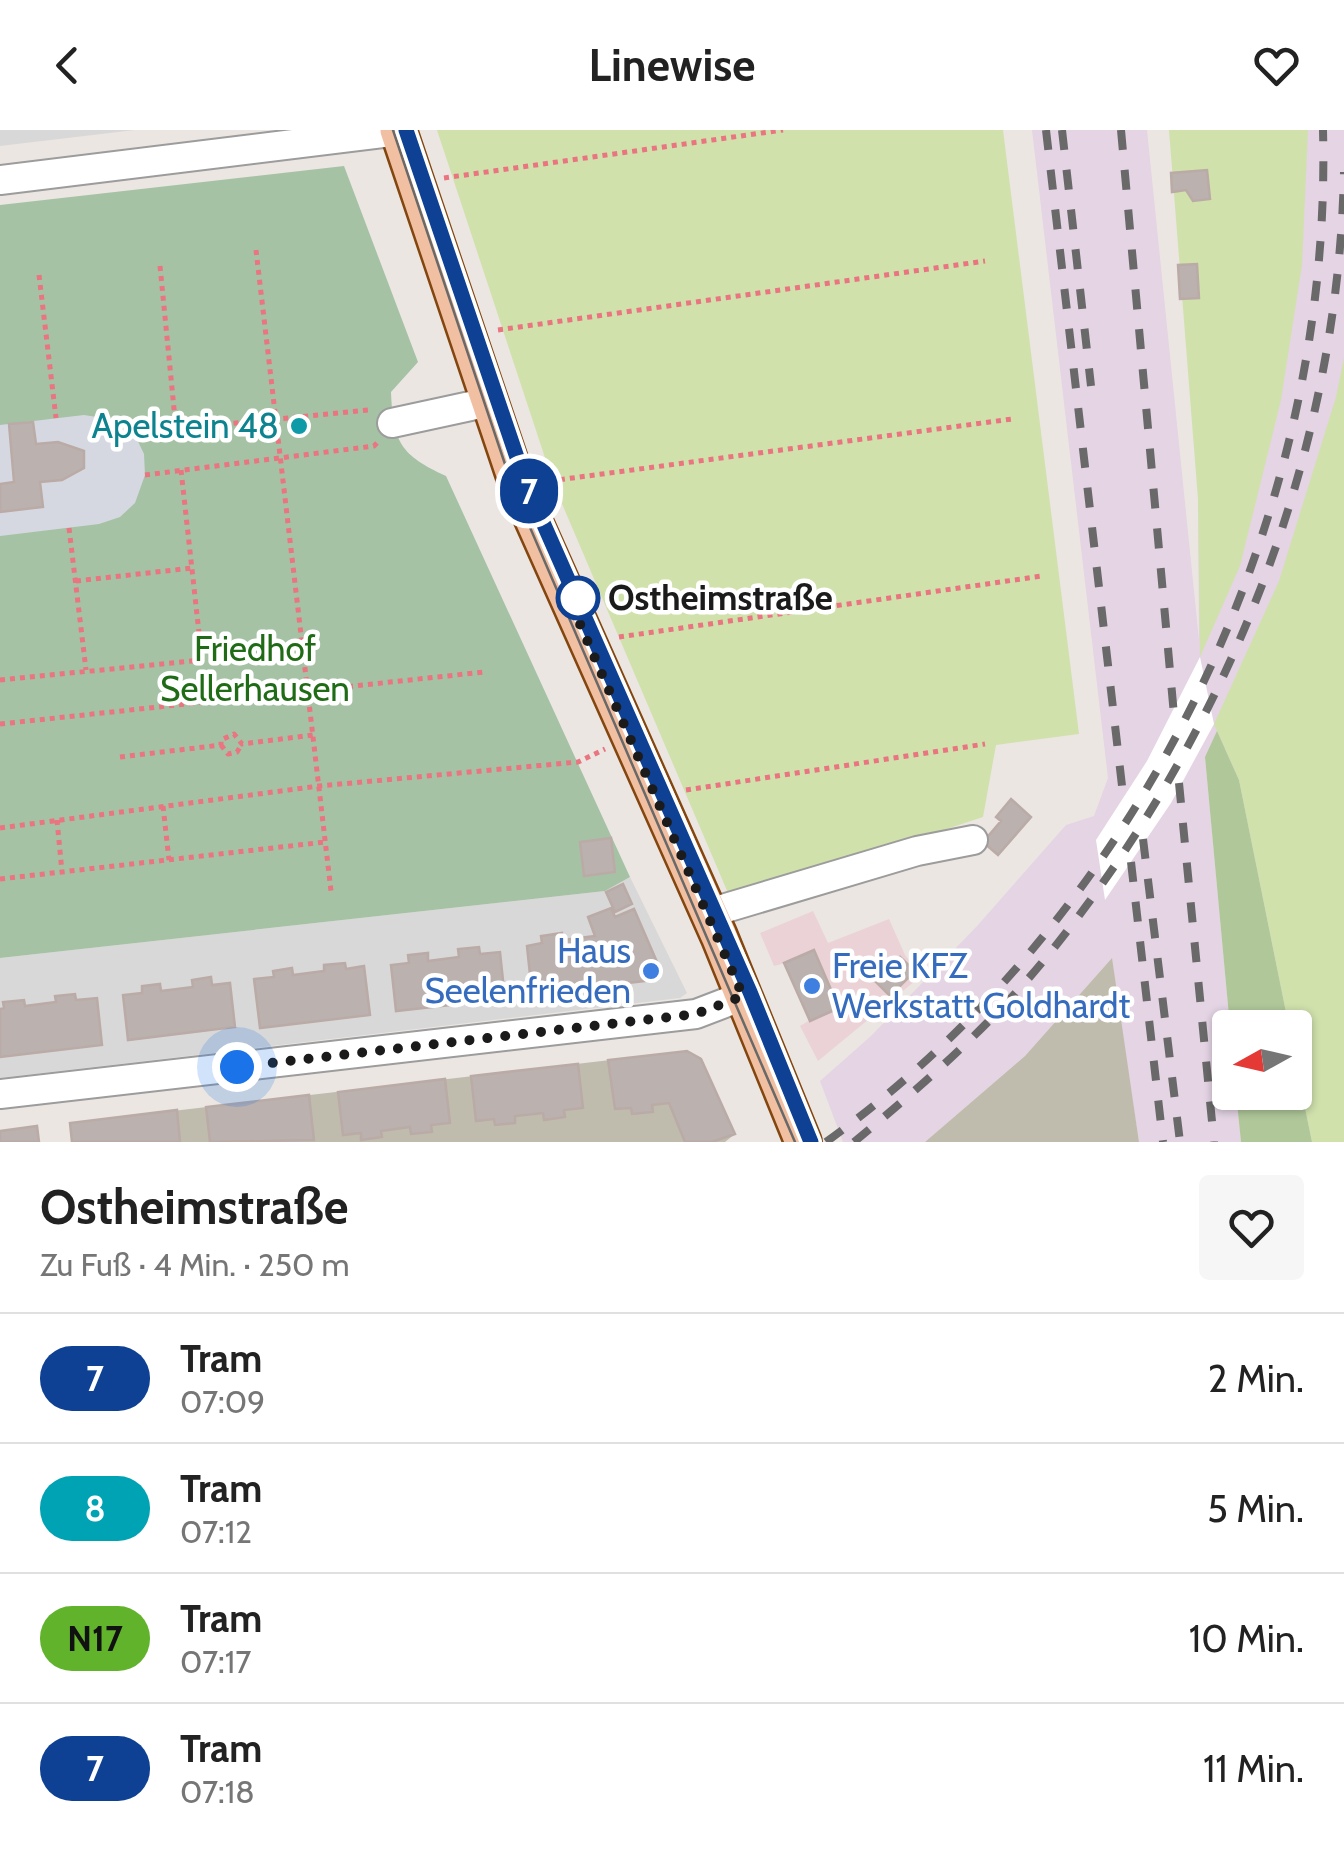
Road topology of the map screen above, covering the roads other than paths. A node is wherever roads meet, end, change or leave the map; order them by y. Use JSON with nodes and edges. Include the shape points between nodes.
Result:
{"nodes":[{"id":1,"x":399,"y":130,"type":"edge"},
{"id":2,"x":0,"y":180,"type":"edge"},
{"id":3,"x":489,"y":402,"type":"junction"},
{"id":4,"x":392,"y":423,"type":"road end"},
{"id":5,"x":973,"y":840,"type":"dead end"},
{"id":6,"x":709,"y":914,"type":"junction"},
{"id":7,"x":743,"y":996,"type":"junction"},
{"id":8,"x":0,"y":1094,"type":"edge"},
{"id":9,"x":803,"y":1142,"type":"edge"}],
"edges":[{"from":1,"to":2,"type":"street"},
{"from":1,"to":3,"type":"main road"},
{"from":3,"to":4,"type":"street"},
{"from":3,"to":6,"type":"main road","via":[[518,486]]},
{"from":5,"to":6,"type":"street","via":[[918,850]]},
{"from":6,"to":7,"type":"main road"},
{"from":7,"to":8,"type":"street","via":[[696,1014]]},
{"from":7,"to":9,"type":"main road"}]}
